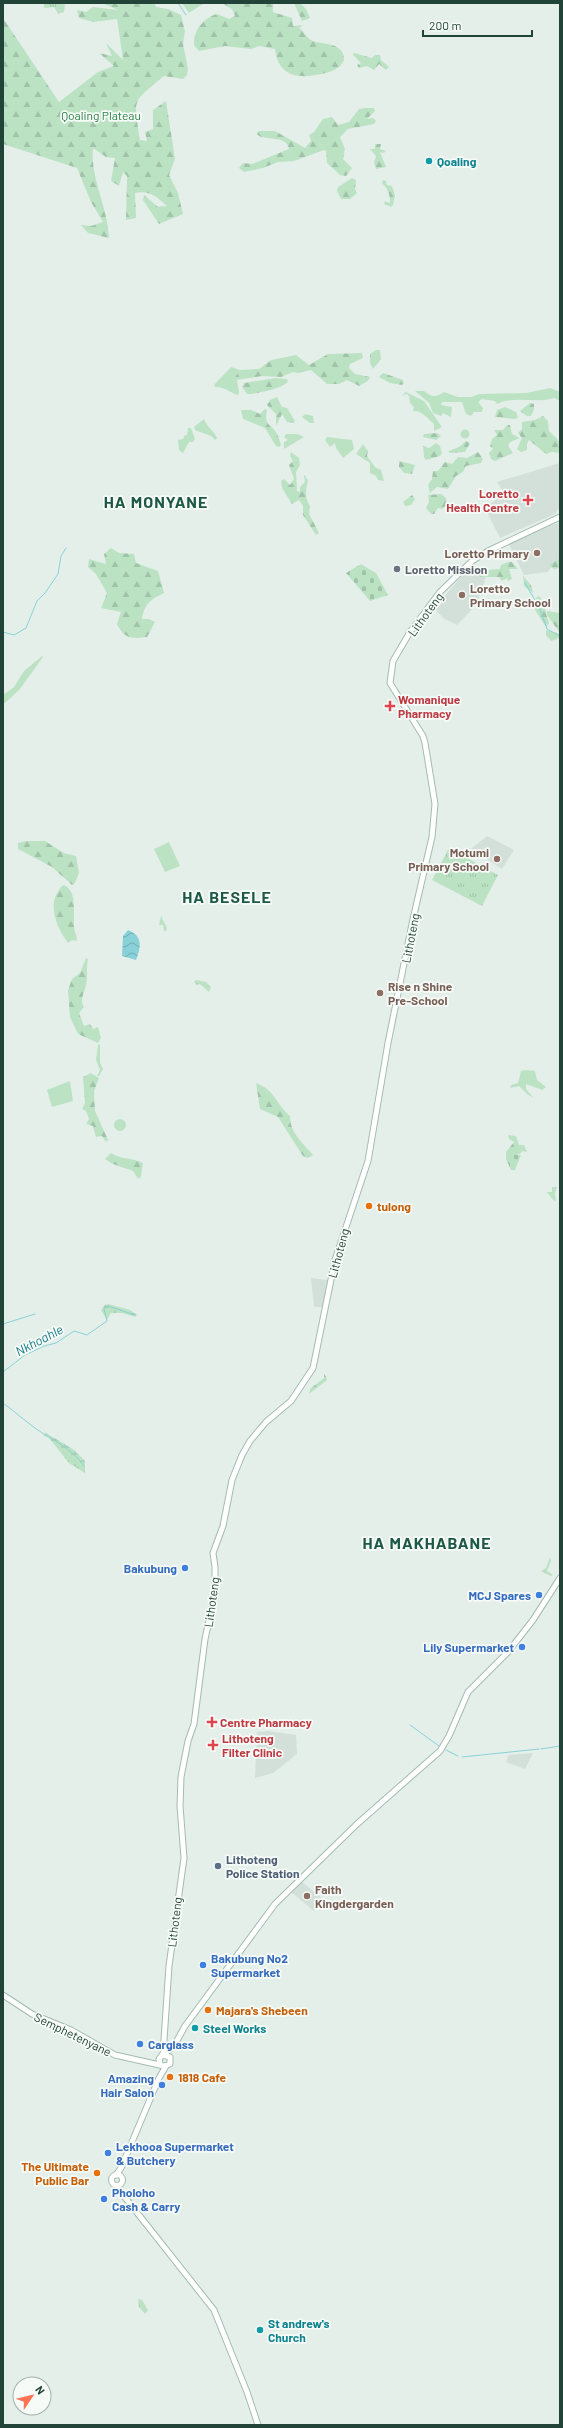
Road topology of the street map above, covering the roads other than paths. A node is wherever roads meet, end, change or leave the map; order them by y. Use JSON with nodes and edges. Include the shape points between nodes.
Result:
{"nodes":[{"id":1,"x":560,"y":517,"type":"edge"},
{"id":2,"x":560,"y":1578,"type":"edge"},
{"id":3,"x":3,"y":1995,"type":"edge"},
{"id":4,"x":174,"y":2046,"type":"junction"},
{"id":5,"x":162,"y":2055,"type":"junction"},
{"id":6,"x":171,"y":2058,"type":"junction"},
{"id":7,"x":149,"y":2061,"type":"junction"},
{"id":8,"x":162,"y":2065,"type":"junction"},
{"id":9,"x":121,"y":2168,"type":"junction"},
{"id":10,"x":116,"y":2175,"type":"junction"},
{"id":11,"x":122,"y":2176,"type":"junction"},
{"id":12,"x":122,"y":2183,"type":"junction"},
{"id":13,"x":116,"y":2186,"type":"junction"},
{"id":14,"x":126,"y":2196,"type":"junction"},
{"id":15,"x":258,"y":2425,"type":"edge"}],
"edges":[{"from":1,"to":5,"type":"main road","name":"Lithoteng","via":[[488,551],[456,575],[410,632],[391,669],[392,688],[425,743],[435,804],[431,848],[413,919],[388,1043],[368,1161],[335,1260],[313,1368],[290,1402],[266,1422],[241,1456],[232,1480],[223,1526],[213,1553],[215,1593],[205,1639],[195,1720],[181,1777],[180,1806],[184,1858],[168,1966]]},
{"from":2,"to":4,"type":"main road","via":[[540,1610],[508,1652],[468,1692],[440,1751],[357,1824],[275,1904],[185,2026]]},
{"from":3,"to":7,"type":"main road","name":"Semphetenyane","via":[[32,2014],[71,2030],[111,2053]]},
{"from":4,"to":5,"type":"main road"},
{"from":4,"to":6,"type":"main road"},
{"from":5,"to":6,"type":"main road"},
{"from":5,"to":7,"type":"main road"},
{"from":5,"to":8,"type":"main road","name":"Lithoteng"},
{"from":6,"to":8,"type":"main road","via":[[170,2064]]},
{"from":7,"to":8,"type":"main road","name":"Semphetenyane"},
{"from":8,"to":9,"type":"main road","name":"Lithoteng","via":[[159,2078]]},
{"from":9,"to":10,"type":"main road","name":"Lithoteng"},
{"from":9,"to":11,"type":"main road"},
{"from":10,"to":11,"type":"main road"},
{"from":10,"to":13,"type":"main road","via":[[112,2181]]},
{"from":11,"to":12,"type":"main road"},
{"from":12,"to":13,"type":"main road"},
{"from":12,"to":14,"type":"main road"},
{"from":13,"to":14,"type":"main road"},
{"from":14,"to":15,"type":"main road","via":[[214,2310]]}]}
